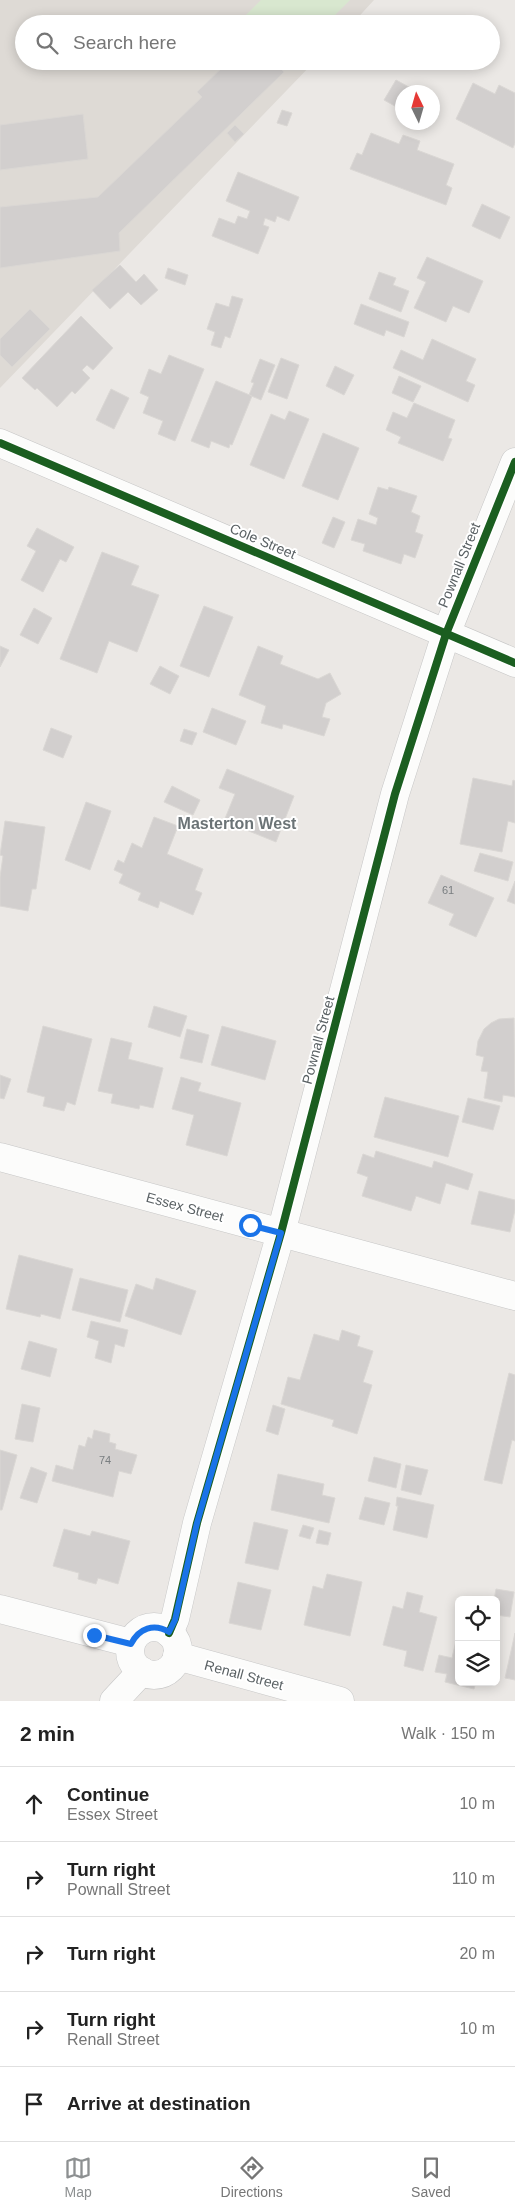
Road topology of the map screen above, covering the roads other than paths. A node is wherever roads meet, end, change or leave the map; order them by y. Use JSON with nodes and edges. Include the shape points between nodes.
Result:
{"nodes":[{"id":1,"x":0,"y":443,"type":"edge"},
{"id":2,"x":515,"y":462,"type":"edge"},
{"id":3,"x":446,"y":634,"type":"junction"},
{"id":4,"x":515,"y":663,"type":"edge"},
{"id":5,"x":0,"y":1157,"type":"edge"},
{"id":6,"x":281,"y":1233,"type":"junction"},
{"id":7,"x":515,"y":1296,"type":"edge"},
{"id":8,"x":0,"y":1610,"type":"edge"},
{"id":9,"x":131,"y":1644,"type":"junction"},
{"id":10,"x":173,"y":1644,"type":"junction"},
{"id":11,"x":142,"y":1671,"type":"junction"},
{"id":12,"x":114,"y":1701,"type":"edge"},
{"id":13,"x":340,"y":1701,"type":"edge"}],
"edges":[{"from":1,"to":3,"type":"street","name":"Cole Street"},
{"from":2,"to":3,"type":"street","name":"Pownall Street"},
{"from":3,"to":4,"type":"street","name":"Cole Street"},
{"from":3,"to":6,"type":"street","name":"Pownall Street","via":[[395,794]]},
{"from":5,"to":6,"type":"street","name":"Essex Street"},
{"from":6,"to":7,"type":"street","name":"Essex Street"},
{"from":6,"to":10,"type":"street","name":"Pownall Street","via":[[197,1523],[175,1620]]},
{"from":8,"to":9,"type":"street"},
{"from":9,"to":10,"type":"street","via":[[134,1637],[147,1628],[162,1629]]},
{"from":9,"to":11,"type":"street","via":[[130,1656]]},
{"from":10,"to":11,"type":"street","via":[[170,1668],[156,1674]]},
{"from":10,"to":13,"type":"street","name":"Renall Street"},
{"from":11,"to":12,"type":"street"}]}
